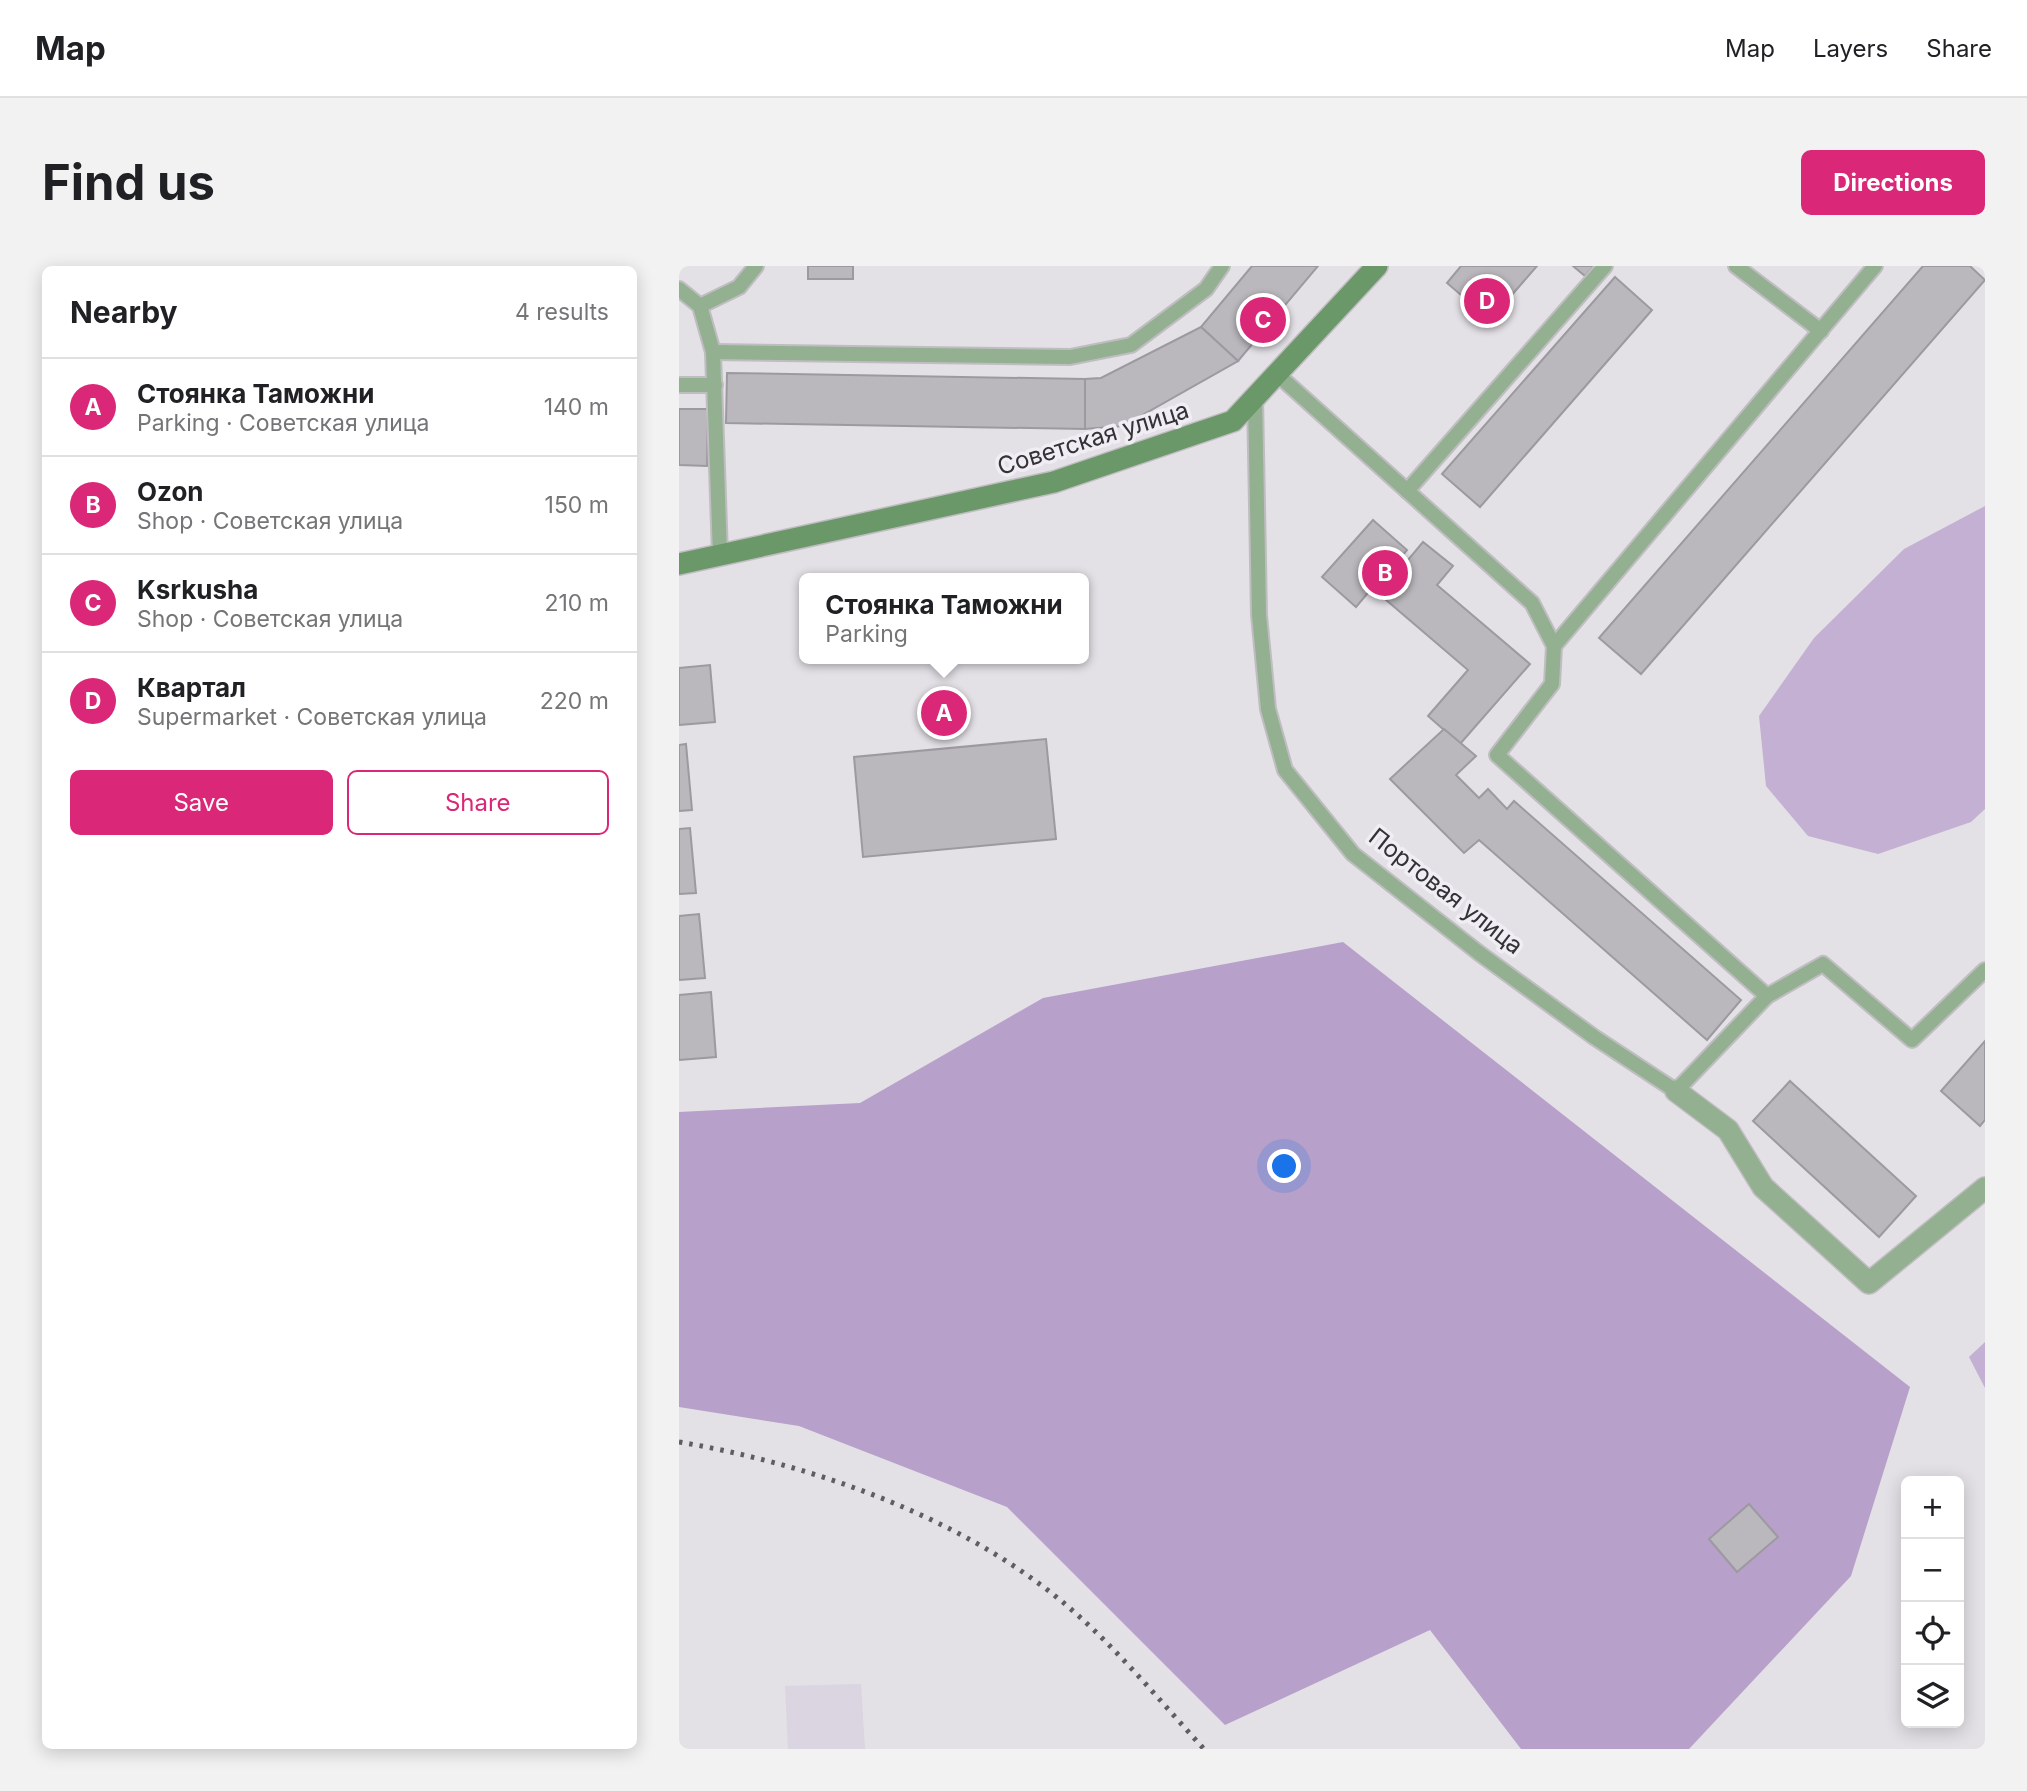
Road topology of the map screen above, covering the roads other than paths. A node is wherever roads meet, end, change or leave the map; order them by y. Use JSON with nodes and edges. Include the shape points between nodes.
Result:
{"nodes":[{"id":1,"x":756,"y":266,"type":"edge"},
{"id":2,"x":1222,"y":266,"type":"edge"},
{"id":3,"x":1605,"y":266,"type":"edge"},
{"id":4,"x":1736,"y":266,"type":"edge"},
{"id":5,"x":1875,"y":266,"type":"edge"},
{"id":6,"x":1374,"y":267,"type":"edge"},
{"id":7,"x":679,"y":289,"type":"edge"},
{"id":8,"x":700,"y":306,"type":"junction"},
{"id":9,"x":1821,"y":331,"type":"junction"},
{"id":10,"x":713,"y":352,"type":"junction"},
{"id":11,"x":1277,"y":374,"type":"junction"},
{"id":12,"x":679,"y":385,"type":"edge"},
{"id":13,"x":715,"y":386,"type":"junction"},
{"id":14,"x":1255,"y":397,"type":"junction"},
{"id":15,"x":1407,"y":491,"type":"junction"},
{"id":16,"x":720,"y":555,"type":"junction"},
{"id":17,"x":679,"y":564,"type":"edge"},
{"id":18,"x":1554,"y":646,"type":"junction"},
{"id":19,"x":1985,"y":970,"type":"edge"},
{"id":20,"x":1767,"y":996,"type":"junction"},
{"id":21,"x":1676,"y":1091,"type":"junction"},
{"id":22,"x":1985,"y":1188,"type":"edge"}],
"edges":[{"from":1,"to":8,"type":"lane","via":[[739,287]]},
{"from":2,"to":10,"type":"lane","via":[[1206,289],[1131,345],[1070,357]]},
{"from":3,"to":15,"type":"lane"},
{"from":4,"to":9,"type":"lane"},
{"from":5,"to":9,"type":"lane"},
{"from":6,"to":11,"type":"street","name":"Советская улица"},
{"from":7,"to":8,"type":"lane"},
{"from":8,"to":10,"type":"lane"},
{"from":9,"to":18,"type":"lane"},
{"from":10,"to":13,"type":"lane"},
{"from":11,"to":14,"type":"street","name":"Советская улица"},
{"from":11,"to":15,"type":"lane"},
{"from":12,"to":13,"type":"lane"},
{"from":13,"to":16,"type":"lane"},
{"from":14,"to":16,"type":"street","name":"Советская улица","via":[[1233,421],[1054,482]]},
{"from":14,"to":21,"type":"lane","name":"Портовая улица","via":[[1259,615],[1268,709],[1285,770],[1353,854],[1479,953]]},
{"from":15,"to":18,"type":"lane","via":[[1532,603]]},
{"from":16,"to":17,"type":"street","name":"Советская улица"},
{"from":18,"to":20,"type":"lane","via":[[1552,684],[1497,755]]},
{"from":19,"to":20,"type":"lane","via":[[1912,1040],[1823,964]]},
{"from":20,"to":21,"type":"lane"},
{"from":21,"to":22,"type":"street","name":"Портовая улица","via":[[1728,1130],[1763,1187],[1869,1283]]}]}
